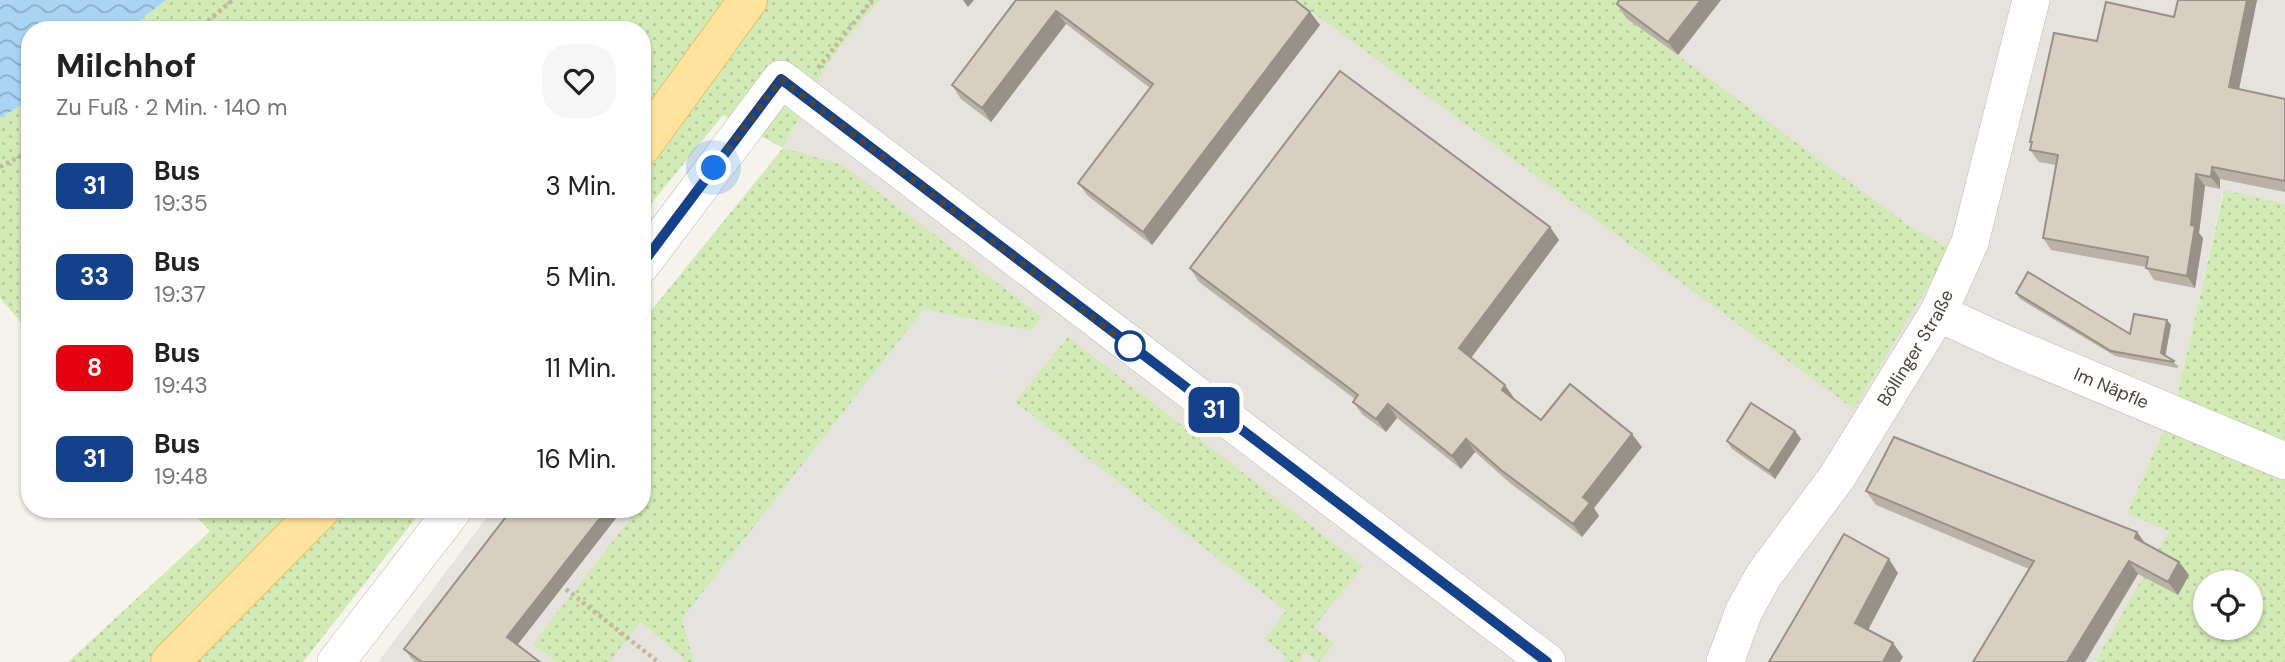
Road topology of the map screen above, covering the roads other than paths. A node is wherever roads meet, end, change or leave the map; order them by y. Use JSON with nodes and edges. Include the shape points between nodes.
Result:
{"nodes":[{"id":1,"x":748,"y":0,"type":"edge"},
{"id":2,"x":2031,"y":0,"type":"edge"},
{"id":3,"x":651,"y":134,"type":"edge"},
{"id":4,"x":651,"y":253,"type":"edge"},
{"id":5,"x":1938,"y":313,"type":"junction"},
{"id":6,"x":2285,"y":461,"type":"edge"},
{"id":7,"x":312,"y":518,"type":"edge"},
{"id":8,"x":447,"y":518,"type":"edge"},
{"id":9,"x":212,"y":618,"type":"junction"},
{"id":10,"x":158,"y":662,"type":"edge"},
{"id":11,"x":170,"y":662,"type":"edge"},
{"id":12,"x":336,"y":662,"type":"edge"},
{"id":13,"x":1547,"y":662,"type":"edge"},
{"id":14,"x":1725,"y":662,"type":"edge"}],
"edges":[{"from":1,"to":3,"type":"main road"},
{"from":2,"to":5,"type":"street","name":"Böllinger Straße","via":[[1970,242]]},
{"from":4,"to":13,"type":"street","via":[[789,86]]},
{"from":5,"to":6,"type":"street","name":"Im Näpfle"},
{"from":5,"to":14,"type":"street","name":"Böllinger Straße","via":[[1837,477],[1764,575],[1744,611]]},
{"from":7,"to":9,"type":"main road"},
{"from":8,"to":12,"type":"street"},
{"from":9,"to":10,"type":"main road"},
{"from":9,"to":11,"type":"main road"}]}
